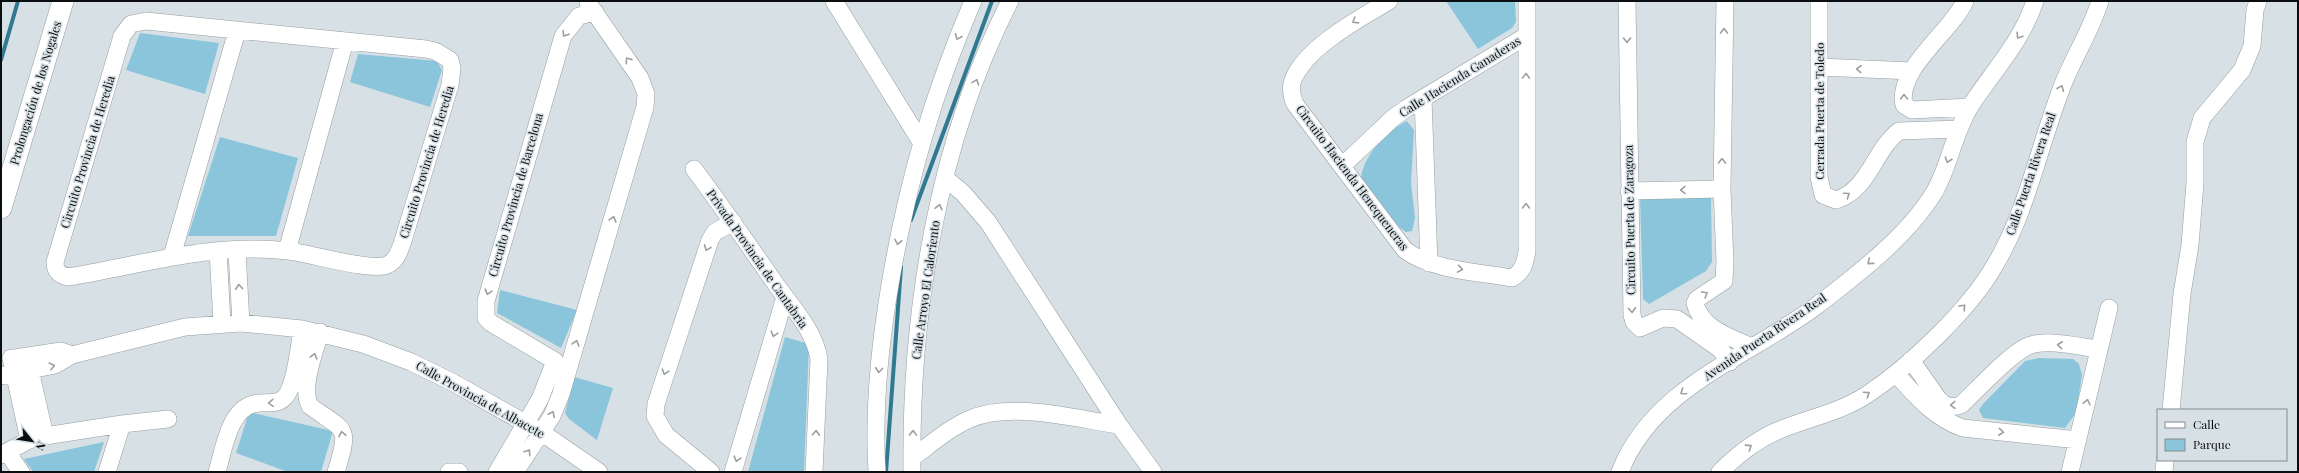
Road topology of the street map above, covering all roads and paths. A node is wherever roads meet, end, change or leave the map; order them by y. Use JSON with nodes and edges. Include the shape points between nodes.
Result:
{"nodes":[{"id":1,"x":63,"y":1,"type":"edge"},
{"id":2,"x":834,"y":1,"type":"edge"},
{"id":3,"x":973,"y":1,"type":"edge"},
{"id":4,"x":1010,"y":1,"type":"edge"},
{"id":5,"x":1389,"y":1,"type":"edge"},
{"id":6,"x":1527,"y":1,"type":"edge"},
{"id":7,"x":1627,"y":1,"type":"edge"},
{"id":8,"x":1725,"y":1,"type":"edge"},
{"id":9,"x":1818,"y":1,"type":"edge"},
{"id":10,"x":1965,"y":1,"type":"edge"},
{"id":11,"x":2035,"y":1,"type":"edge"},
{"id":12,"x":2100,"y":1,"type":"edge"},
{"id":13,"x":2258,"y":1,"type":"edge"},
{"id":14,"x":591,"y":6,"type":"edge"},
{"id":15,"x":236,"y":31,"type":"junction"},
{"id":16,"x":1526,"y":36,"type":"junction"},
{"id":17,"x":345,"y":41,"type":"junction"},
{"id":18,"x":1820,"y":67,"type":"junction"},
{"id":19,"x":1912,"y":72,"type":"junction"},
{"id":20,"x":1423,"y":98,"type":"junction"},
{"id":21,"x":1970,"y":107,"type":"junction"},
{"id":22,"x":1959,"y":129,"type":"junction"},
{"id":23,"x":921,"y":142,"type":"junction"},
{"id":24,"x":1342,"y":166,"type":"junction"},
{"id":25,"x":694,"y":169,"type":"dead end"},
{"id":26,"x":946,"y":178,"type":"junction"},
{"id":27,"x":1722,"y":189,"type":"junction"},
{"id":28,"x":1629,"y":191,"type":"junction"},
{"id":29,"x":1,"y":208,"type":"edge"},
{"id":30,"x":733,"y":222,"type":"junction"},
{"id":31,"x":218,"y":251,"type":"junction"},
{"id":32,"x":237,"y":251,"type":"junction"},
{"id":33,"x":287,"y":251,"type":"junction"},
{"id":34,"x":172,"y":256,"type":"junction"},
{"id":35,"x":1429,"y":263,"type":"junction"},
{"id":36,"x":785,"y":297,"type":"junction"},
{"id":37,"x":2109,"y":308,"type":"dead end"},
{"id":38,"x":241,"y":322,"type":"junction"},
{"id":39,"x":222,"y":323,"type":"junction"},
{"id":40,"x":302,"y":329,"type":"junction"},
{"id":41,"x":320,"y":332,"type":"junction"},
{"id":42,"x":1752,"y":348,"type":"junction"},
{"id":43,"x":2099,"y":349,"type":"junction"},
{"id":44,"x":1911,"y":360,"type":"junction"},
{"id":45,"x":563,"y":361,"type":"junction"},
{"id":46,"x":1730,"y":362,"type":"junction"},
{"id":47,"x":14,"y":365,"type":"edge"},
{"id":48,"x":1896,"y":374,"type":"junction"},
{"id":49,"x":2171,"y":409,"type":"edge"},
{"id":50,"x":168,"y":419,"type":"dead end"},
{"id":51,"x":526,"y":423,"type":"junction"},
{"id":52,"x":122,"y":424,"type":"junction"},
{"id":53,"x":1119,"y":425,"type":"junction"},
{"id":54,"x":541,"y":432,"type":"junction"},
{"id":55,"x":37,"y":438,"type":"junction"},
{"id":56,"x":2078,"y":440,"type":"junction"},
{"id":57,"x":4,"y":454,"type":"edge"},
{"id":58,"x":2165,"y":461,"type":"edge"},
{"id":59,"x":912,"y":465,"type":"edge"},
{"id":60,"x":1730,"y":468,"type":"edge"},
{"id":61,"x":21,"y":472,"type":"edge"},
{"id":62,"x":107,"y":472,"type":"edge"},
{"id":63,"x":217,"y":472,"type":"edge"},
{"id":64,"x":336,"y":472,"type":"edge"},
{"id":65,"x":449,"y":472,"type":"edge"},
{"id":66,"x":459,"y":472,"type":"edge"},
{"id":67,"x":497,"y":472,"type":"edge"},
{"id":68,"x":515,"y":472,"type":"edge"},
{"id":69,"x":599,"y":472,"type":"edge"},
{"id":70,"x":711,"y":472,"type":"edge"},
{"id":71,"x":733,"y":472,"type":"edge"},
{"id":72,"x":814,"y":472,"type":"edge"},
{"id":73,"x":877,"y":472,"type":"edge"},
{"id":74,"x":1153,"y":472,"type":"edge"},
{"id":75,"x":1620,"y":472,"type":"edge"},
{"id":76,"x":2070,"y":472,"type":"edge"},
{"id":77,"x":2164,"y":472,"type":"edge"}],
"edges":[{"from":1,"to":29,"type":"main road","name":"Prolongación de los Nogales"},
{"from":2,"to":23,"type":"street"},
{"from":3,"to":23,"type":"street","one_way":true,"via":[[948,61]]},
{"from":26,"to":4,"type":"street","name":"Calle Arroyo El Caloriento","one_way":true,"via":[[979,73]]},
{"from":5,"to":24,"type":"street","name":"Circuito Hacienda Henequeneras","one_way":true,"via":[[1351,23],[1326,42],[1309,57],[1292,81],[1295,104]]},
{"from":6,"to":16,"type":"street","name":"Circuito Hacienda Henequeneras"},
{"from":7,"to":28,"type":"street","name":"Circuito Puerta de Zaragoza","one_way":true},
{"from":27,"to":8,"type":"street","one_way":true},
{"from":9,"to":18,"type":"street","name":"Cerrada Puerta de Toledo"},
{"from":10,"to":19,"type":"street"},
{"from":11,"to":21,"type":"street","name":"Avenida Puerta Rivera Real","one_way":true,"via":[[2022,32]]},
{"from":44,"to":12,"type":"street","name":"Calle Puerta Rivera Real","one_way":true,"via":[[1966,304],[1996,265],[2024,198],[2059,94]]},
{"from":13,"to":49,"type":"street","via":[[2252,46],[2242,70],[2202,118],[2195,142],[2190,245],[2182,294]]},
{"from":45,"to":14,"type":"street","one_way":true,"via":[[640,125],[646,94],[636,70]]},
{"from":14,"to":45,"type":"street","name":"Circuito Provincia de Barcelona","one_way":true,"via":[[563,36],[486,301],[486,318],[491,323]]},
{"from":15,"to":17,"type":"street","name":"Circuito Provincia de Heredia"},
{"from":15,"to":34,"type":"street"},
{"from":15,"to":34,"type":"street","name":"Circuito Provincia de Heredia","via":[[146,21],[131,24],[126,29],[55,267],[59,274],[68,277]]},
{"from":16,"to":20,"type":"street","name":"Calle Hacienda Ganaderas"},
{"from":35,"to":16,"type":"street","name":"Circuito Hacienda Henequeneras","one_way":true,"via":[[1512,278],[1518,275],[1525,263]]},
{"from":17,"to":33,"type":"street"},
{"from":17,"to":33,"type":"street","name":"Circuito Provincia de Heredia","via":[[435,51],[450,60],[452,77],[402,244],[393,261],[386,265],[368,267]]},
{"from":19,"to":18,"type":"street","one_way":true},
{"from":18,"to":22,"type":"street","name":"Cerrada Puerta de Toledo","one_way":true,"via":[[1819,177],[1823,195],[1829,199],[1841,199],[1854,189],[1864,179],[1886,143],[1899,131]]},
{"from":21,"to":19,"type":"street","one_way":true,"via":[[1912,110],[1908,108],[1904,105],[1903,92]]},
{"from":20,"to":24,"type":"street","name":"Calle Hacienda Ganaderas","via":[[1394,118]]},
{"from":20,"to":35,"type":"street"},
{"from":21,"to":22,"type":"street","name":"Avenida Puerta Rivera Real"},
{"from":22,"to":42,"type":"street","name":"Avenida Puerta Rivera Real","one_way":true,"via":[[1940,182],[1910,225],[1818,304]]},
{"from":23,"to":73,"type":"street","one_way":true,"via":[[902,220],[883,324],[878,374]]},
{"from":24,"to":35,"type":"street","name":"Circuito Hacienda Henequeneras","via":[[1405,250]]},
{"from":25,"to":30,"type":"street","name":"Privada Provincia de Cantabria"},
{"from":26,"to":53,"type":"street","via":[[988,222]]},
{"from":59,"to":26,"type":"street","name":"Calle Arroyo El Caloriento","one_way":true,"via":[[914,377],[919,329],[926,271]]},
{"from":27,"to":28,"type":"street","one_way":true},
{"from":42,"to":27,"type":"street","one_way":true,"via":[[1708,325],[1702,319],[1695,303],[1724,281]]},
{"from":28,"to":46,"type":"street","name":"Circuito Puerta de Zaragoza","one_way":true,"via":[[1634,322],[1640,328],[1663,318],[1677,319],[1720,349]]},
{"from":30,"to":36,"type":"street","name":"Privada Provincia de Cantabria"},
{"from":30,"to":70,"type":"street","one_way":true,"via":[[715,232],[710,240],[656,404],[655,416],[662,430]]},
{"from":31,"to":32,"type":"street","name":"Circuito Provincia de Heredia"},
{"from":31,"to":34,"type":"street","name":"Circuito Provincia de Heredia"},
{"from":31,"to":39,"type":"street"},
{"from":32,"to":33,"type":"street","name":"Circuito Provincia de Heredia"},
{"from":38,"to":32,"type":"street","one_way":true},
{"from":36,"to":71,"type":"street","one_way":true},
{"from":72,"to":36,"type":"street","name":"Privada Provincia de Cantabria","one_way":true,"via":[[820,359],[818,349]]},
{"from":37,"to":43,"type":"street"},
{"from":38,"to":39,"type":"street","name":"Calle Provincia de Albacete"},
{"from":38,"to":40,"type":"street","name":"Calle Provincia de Albacete"},
{"from":39,"to":47,"type":"street","name":"Calle Provincia de Albacete","via":[[152,334],[72,355],[61,352]]},
{"from":40,"to":41,"type":"street","name":"Calle Provincia de Albacete"},
{"from":40,"to":63,"type":"street","one_way":true,"via":[[287,395],[278,402],[257,403],[240,411],[230,430]]},
{"from":41,"to":51,"type":"street","name":"Calle Provincia de Albacete","via":[[363,344],[411,362]]},
{"from":64,"to":41,"type":"street","one_way":true,"via":[[343,444],[342,429],[333,420],[310,406],[307,401],[307,380]]},
{"from":42,"to":46,"type":"street","name":"Avenida Puerta Rivera Real"},
{"from":43,"to":44,"type":"street","one_way":true,"via":[[2050,344],[2031,345],[2012,357],[1961,404],[1952,407],[1939,400]]},
{"from":56,"to":43,"type":"street","one_way":true},
{"from":44,"to":48,"type":"street","name":"Calle Puerta Rivera Real"},
{"from":45,"to":51,"type":"street"},
{"from":54,"to":45,"type":"street","one_way":true,"via":[[552,416]]},
{"from":46,"to":75,"type":"street","name":"Avenida Puerta Rivera Real","one_way":true,"via":[[1675,398],[1652,420],[1637,438]]},
{"from":47,"to":55,"type":"street"},
{"from":48,"to":56,"type":"street","one_way":true,"via":[[1928,408],[1951,424],[1963,428]]},
{"from":60,"to":48,"type":"street","name":"Calle Puerta Rivera Real","one_way":true,"via":[[1764,438],[1781,429],[1840,410]]},
{"from":50,"to":52,"type":"street"},
{"from":51,"to":54,"type":"street","name":"Calle Provincia de Albacete"},
{"from":51,"to":67,"type":"street"},
{"from":52,"to":55,"type":"street"},
{"from":52,"to":62,"type":"street"},
{"from":53,"to":59,"type":"street","via":[[1036,413],[992,412],[955,426]]},
{"from":53,"to":74,"type":"street"},
{"from":68,"to":54,"type":"street","one_way":true},
{"from":54,"to":69,"type":"street","name":"Calle Provincia de Albacete"},
{"from":55,"to":57,"type":"street"},
{"from":56,"to":76,"type":"street"},
{"from":57,"to":61,"type":"street"},
{"from":58,"to":77,"type":"street"},
{"from":65,"to":66,"type":"street"}]}
